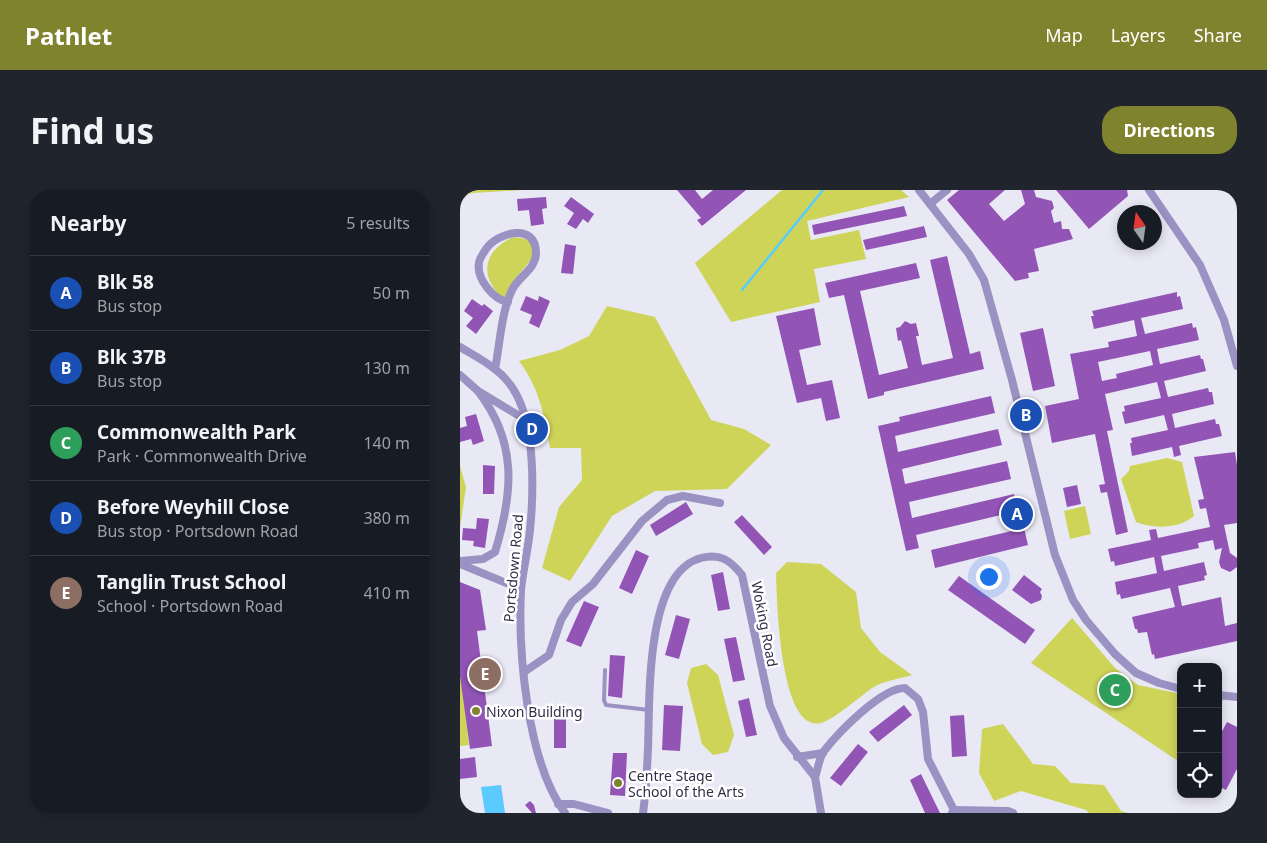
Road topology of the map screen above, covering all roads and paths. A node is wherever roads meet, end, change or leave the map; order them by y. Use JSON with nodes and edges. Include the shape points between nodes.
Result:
{"nodes":[{"id":1,"x":918,"y":190,"type":"edge"},
{"id":2,"x":947,"y":190,"type":"edge"},
{"id":3,"x":1149,"y":190,"type":"edge"},
{"id":4,"x":930,"y":204,"type":"junction"},
{"id":5,"x":508,"y":302,"type":"junction"},
{"id":6,"x":460,"y":347,"type":"edge"},
{"id":7,"x":1237,"y":366,"type":"edge"},
{"id":8,"x":495,"y":369,"type":"junction"},
{"id":9,"x":460,"y":375,"type":"edge"},
{"id":10,"x":478,"y":391,"type":"junction"},
{"id":11,"x":526,"y":420,"type":"junction"},
{"id":12,"x":720,"y":503,"type":"dead end"},
{"id":13,"x":460,"y":563,"type":"edge"},
{"id":14,"x":521,"y":588,"type":"junction"},
{"id":15,"x":605,"y":670,"type":"dead end"},
{"id":16,"x":524,"y":672,"type":"junction"},
{"id":17,"x":1177,"y":688,"type":"edge"},
{"id":18,"x":1222,"y":695,"type":"edge"},
{"id":19,"x":1237,"y":697,"type":"edge"},
{"id":20,"x":649,"y":710,"type":"junction"},
{"id":21,"x":823,"y":753,"type":"junction"},
{"id":22,"x":797,"y":757,"type":"junction"},
{"id":23,"x":815,"y":777,"type":"junction"},
{"id":24,"x":558,"y":804,"type":"junction"},
{"id":25,"x":953,"y":812,"type":"edge"},
{"id":26,"x":565,"y":813,"type":"edge"},
{"id":27,"x":608,"y":813,"type":"edge"},
{"id":28,"x":643,"y":813,"type":"edge"},
{"id":29,"x":822,"y":813,"type":"edge"},
{"id":30,"x":1013,"y":813,"type":"edge"}],
"edges":[{"from":1,"to":4,"type":"street"},
{"from":2,"to":4,"type":"street"},
{"from":3,"to":7,"type":"street","via":[[1200,265],[1224,320]]},
{"from":4,"to":17,"type":"street","via":[[970,254],[984,280],[1055,554],[1073,600],[1115,654],[1136,673]]},
{"from":5,"to":5,"type":"street","via":[[500,301],[491,291],[481,276],[479,262],[498,237],[526,234],[535,244],[536,259],[512,290]]},
{"from":5,"to":8,"type":"street"},
{"from":6,"to":8,"type":"street","name":"Portsdown Road"},
{"from":8,"to":11,"type":"street","name":"Portsdown Road","via":[[516,393]]},
{"from":9,"to":10,"type":"street"},
{"from":10,"to":11,"type":"street"},
{"from":10,"to":13,"type":"street","via":[[499,422],[505,441],[509,484],[495,552],[483,559]]},
{"from":11,"to":14,"type":"street","name":"Portsdown Road","via":[[531,498]]},
{"from":12,"to":16,"type":"street","via":[[683,496],[660,505],[636,528],[593,584],[572,602],[561,620],[549,655]]},
{"from":13,"to":14,"type":"street"},
{"from":14,"to":16,"type":"street","name":"Portsdown Road"},
{"from":15,"to":20,"type":"lane","via":[[606,705]]},
{"from":16,"to":24,"type":"street","name":"Portsdown Road","via":[[537,753]]},
{"from":18,"to":19,"type":"street"},
{"from":20,"to":22,"type":"street","name":"Woking Road","via":[[656,630],[672,579],[684,566],[697,559],[713,555],[723,557],[742,575],[770,706],[784,738]]},
{"from":20,"to":28,"type":"street","name":"Woking Road"},
{"from":21,"to":22,"type":"street"},
{"from":21,"to":23,"type":"street"},
{"from":21,"to":25,"type":"street","via":[[874,702],[890,691],[905,688],[918,699],[923,712],[928,759]]},
{"from":22,"to":23,"type":"street","name":"Woking Road"},
{"from":23,"to":29,"type":"street"},
{"from":24,"to":26,"type":"street","name":"Portsdown Road"},
{"from":24,"to":27,"type":"street","via":[[574,804]]},
{"from":25,"to":30,"type":"street"}]}
